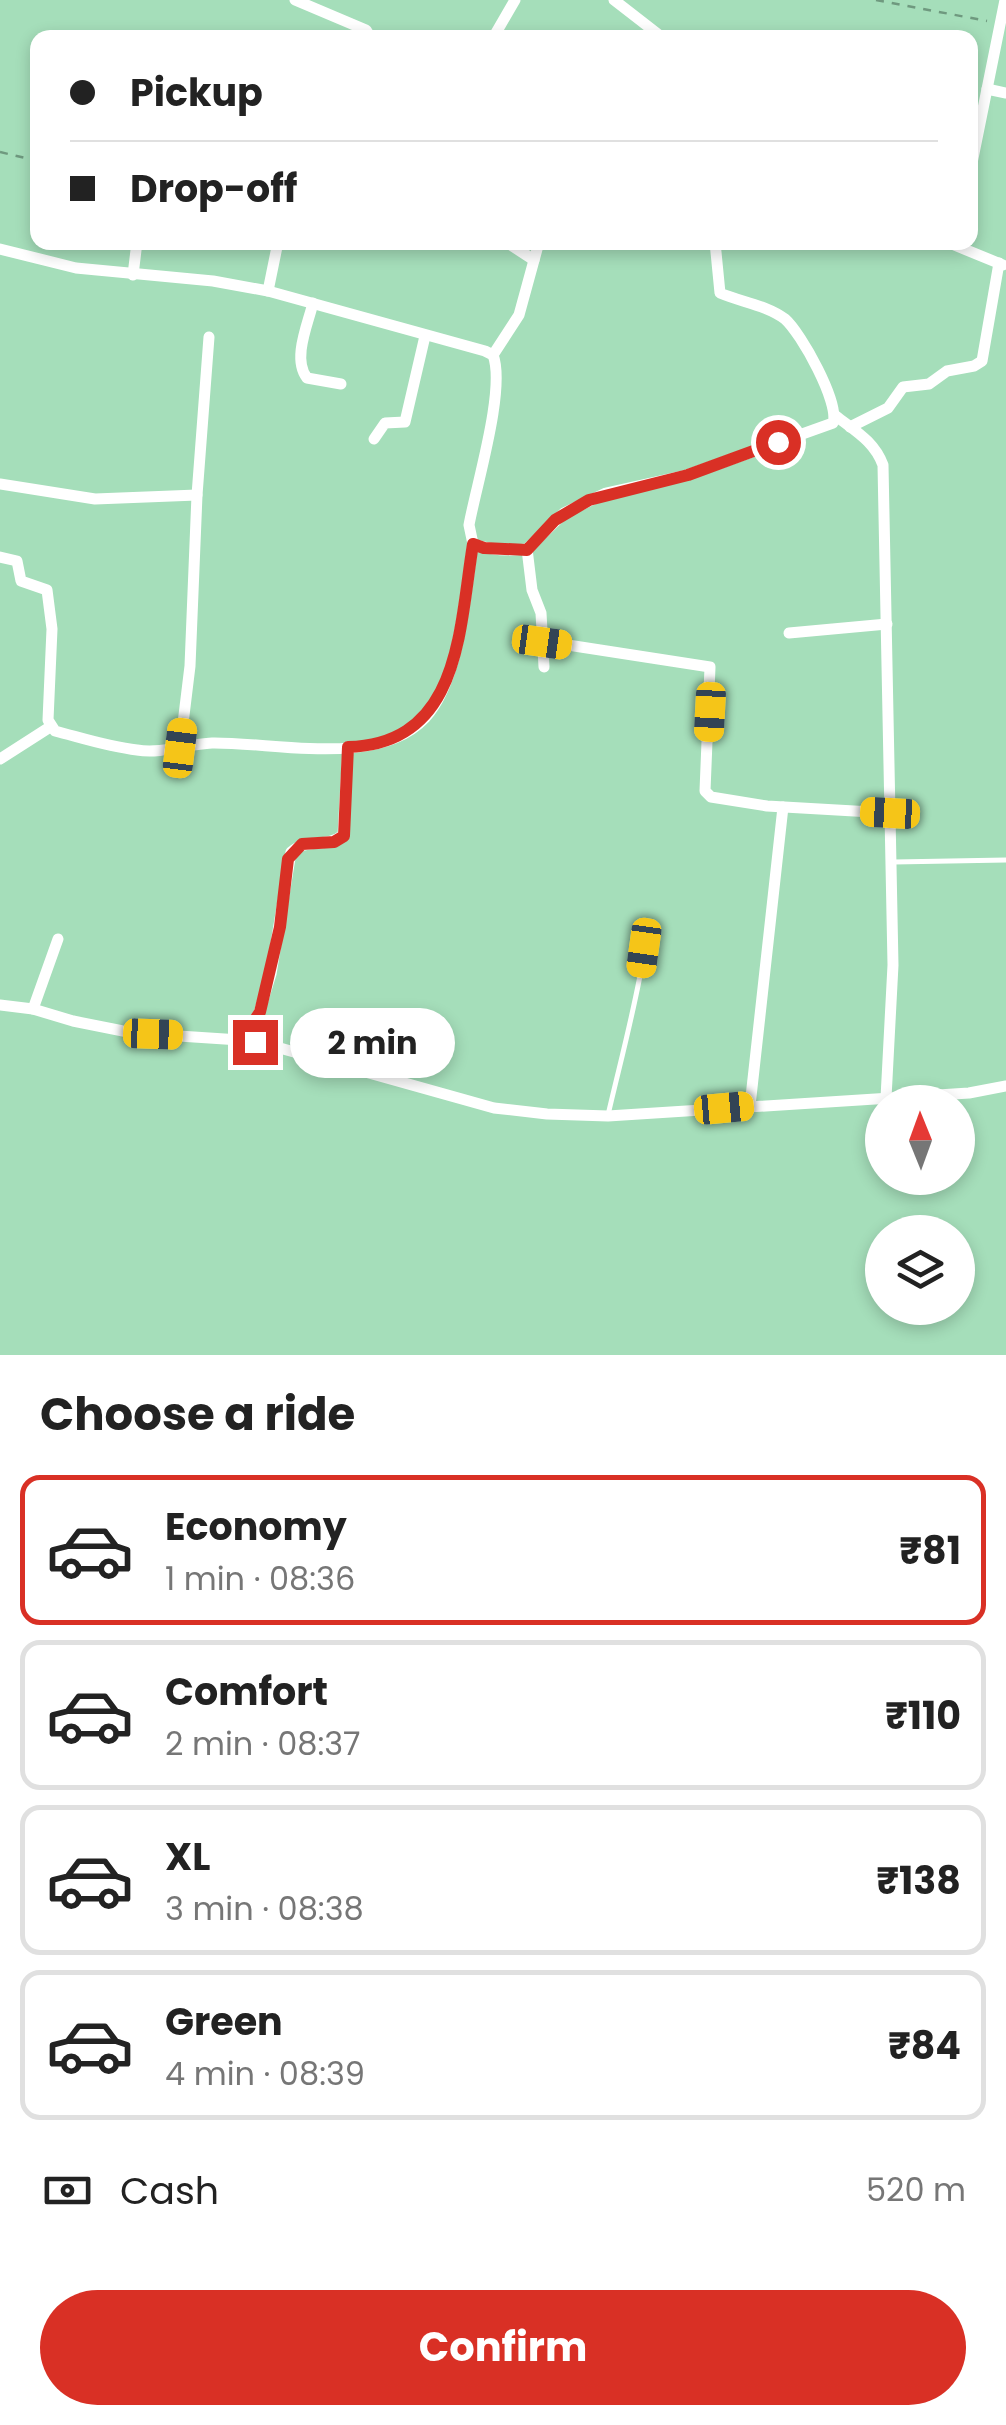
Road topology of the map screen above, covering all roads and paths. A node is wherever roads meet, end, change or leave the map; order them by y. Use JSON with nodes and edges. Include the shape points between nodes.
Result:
{"nodes":[{"id":1,"x":295,"y":0,"type":"edge"},
{"id":2,"x":514,"y":0,"type":"edge"},
{"id":3,"x":614,"y":0,"type":"edge"},
{"id":4,"x":876,"y":0,"type":"edge"},
{"id":5,"x":1006,"y":0,"type":"edge"},
{"id":6,"x":999,"y":23,"type":"junction"},
{"id":7,"x":366,"y":30,"type":"edge"},
{"id":8,"x":497,"y":30,"type":"edge"},
{"id":9,"x":653,"y":30,"type":"edge"},
{"id":10,"x":987,"y":89,"type":"junction"},
{"id":11,"x":1006,"y":93,"type":"edge"},
{"id":12,"x":978,"y":133,"type":"edge"},
{"id":13,"x":0,"y":152,"type":"edge"},
{"id":14,"x":30,"y":159,"type":"edge"},
{"id":15,"x":0,"y":249,"type":"edge"},
{"id":16,"x":135,"y":250,"type":"edge"},
{"id":17,"x":276,"y":250,"type":"edge"},
{"id":18,"x":518,"y":250,"type":"edge"},
{"id":19,"x":537,"y":250,"type":"edge"},
{"id":20,"x":715,"y":250,"type":"edge"},
{"id":21,"x":966,"y":250,"type":"edge"},
{"id":22,"x":534,"y":260,"type":"junction"},
{"id":23,"x":1002,"y":265,"type":"edge"},
{"id":24,"x":133,"y":274,"type":"junction"},
{"id":25,"x":268,"y":290,"type":"junction"},
{"id":26,"x":313,"y":303,"type":"junction"},
{"id":27,"x":425,"y":336,"type":"junction"},
{"id":28,"x":209,"y":337,"type":"dead end"},
{"id":29,"x":493,"y":355,"type":"junction"},
{"id":30,"x":341,"y":384,"type":"dead end"},
{"id":31,"x":836,"y":416,"type":"junction"},
{"id":32,"x":850,"y":427,"type":"junction"},
{"id":33,"x":374,"y":439,"type":"dead end"},
{"id":34,"x":0,"y":484,"type":"edge"},
{"id":35,"x":197,"y":495,"type":"junction"},
{"id":36,"x":479,"y":546,"type":"junction"},
{"id":37,"x":527,"y":550,"type":"junction"},
{"id":38,"x":0,"y":557,"type":"edge"},
{"id":39,"x":887,"y":624,"type":"junction"},
{"id":40,"x":789,"y":633,"type":"dead end"},
{"id":41,"x":542,"y":642,"type":"junction"},
{"id":42,"x":544,"y":666,"type":"dead end"},
{"id":43,"x":50,"y":727,"type":"junction"},
{"id":44,"x":348,"y":747,"type":"junction"},
{"id":45,"x":180,"y":748,"type":"junction"},
{"id":46,"x":0,"y":760,"type":"edge"},
{"id":47,"x":783,"y":807,"type":"junction"},
{"id":48,"x":890,"y":813,"type":"junction"},
{"id":49,"x":1006,"y":860,"type":"edge"},
{"id":50,"x":890,"y":862,"type":"junction"},
{"id":51,"x":58,"y":939,"type":"dead end"},
{"id":52,"x":644,"y":948,"type":"dead end"},
{"id":53,"x":0,"y":1006,"type":"edge"},
{"id":54,"x":34,"y":1010,"type":"junction"},
{"id":55,"x":242,"y":1039,"type":"junction"},
{"id":56,"x":887,"y":1085,"type":"edge"},
{"id":57,"x":1006,"y":1086,"type":"edge"},
{"id":58,"x":975,"y":1092,"type":"edge"},
{"id":59,"x":865,"y":1099,"type":"edge"},
{"id":60,"x":750,"y":1106,"type":"junction"},
{"id":61,"x":608,"y":1116,"type":"junction"}],
"edges":[{"from":1,"to":7,"type":"street"},
{"from":2,"to":8,"type":"street"},
{"from":3,"to":9,"type":"street"},
{"from":4,"to":6,"type":"path"},
{"from":5,"to":6,"type":"street"},
{"from":6,"to":10,"type":"street"},
{"from":10,"to":11,"type":"street"},
{"from":10,"to":12,"type":"street"},
{"from":13,"to":14,"type":"path"},
{"from":15,"to":24,"type":"street"},
{"from":16,"to":24,"type":"street"},
{"from":17,"to":25,"type":"street"},
{"from":18,"to":22,"type":"street"},
{"from":19,"to":22,"type":"street"},
{"from":20,"to":31,"type":"street","via":[[720,293],[786,321],[818,371]]},
{"from":21,"to":23,"type":"street"},
{"from":22,"to":29,"type":"street","via":[[519,315]]},
{"from":23,"to":32,"type":"street","via":[[982,361],[929,384],[902,387],[888,408]]},
{"from":24,"to":25,"type":"street"},
{"from":25,"to":26,"type":"street"},
{"from":26,"to":27,"type":"street"},
{"from":26,"to":30,"type":"street","via":[[301,371],[306,378]]},
{"from":27,"to":29,"type":"street"},
{"from":27,"to":33,"type":"street","via":[[406,420],[385,423]]},
{"from":28,"to":35,"type":"street"},
{"from":29,"to":36,"type":"street","via":[[490,432],[468,524]]},
{"from":31,"to":32,"type":"street"},
{"from":31,"to":37,"type":"street","via":[[823,427],[719,465],[589,500],[555,520]]},
{"from":32,"to":39,"type":"street","via":[[867,438],[883,465]]},
{"from":34,"to":35,"type":"street","via":[[107,500]]},
{"from":35,"to":45,"type":"street"},
{"from":36,"to":37,"type":"street"},
{"from":36,"to":44,"type":"street","via":[[453,660],[436,702],[389,743]]},
{"from":37,"to":41,"type":"street"},
{"from":38,"to":43,"type":"street","via":[[17,562],[26,585],[46,590]]},
{"from":39,"to":40,"type":"street"},
{"from":39,"to":48,"type":"street"},
{"from":41,"to":42,"type":"street"},
{"from":41,"to":47,"type":"street","via":[[710,667],[707,795]]},
{"from":43,"to":45,"type":"street","via":[[142,751]]},
{"from":43,"to":46,"type":"street"},
{"from":44,"to":45,"type":"street"},
{"from":44,"to":55,"type":"street","via":[[344,836],[291,852],[271,974],[260,1012]]},
{"from":47,"to":48,"type":"street"},
{"from":47,"to":60,"type":"street"},
{"from":48,"to":50,"type":"street"},
{"from":49,"to":50,"type":"lane"},
{"from":50,"to":56,"type":"street"},
{"from":51,"to":54,"type":"street"},
{"from":52,"to":61,"type":"lane"},
{"from":53,"to":54,"type":"street"},
{"from":54,"to":55,"type":"street","via":[[133,1032]]},
{"from":55,"to":61,"type":"street","via":[[494,1108]]},
{"from":57,"to":58,"type":"street"},
{"from":59,"to":60,"type":"street"},
{"from":60,"to":61,"type":"street"}]}
